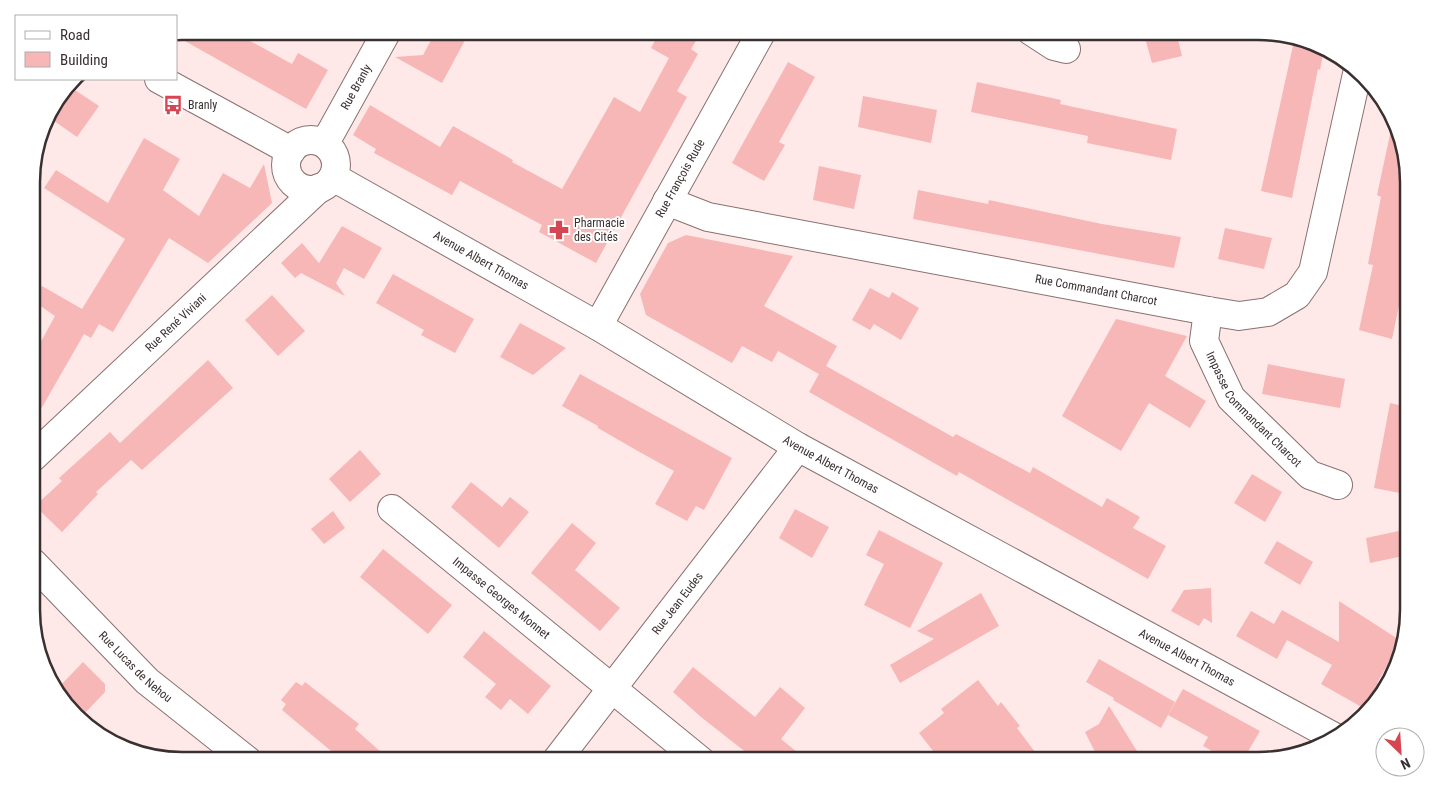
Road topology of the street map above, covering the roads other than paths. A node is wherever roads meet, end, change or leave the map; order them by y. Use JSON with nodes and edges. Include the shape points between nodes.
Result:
{"nodes":[{"id":1,"x":382,"y":40,"type":"edge"},
{"id":2,"x":757,"y":40,"type":"edge"},
{"id":3,"x":1045,"y":40,"type":"edge"},
{"id":4,"x":1066,"y":49,"type":"dead end"},
{"id":5,"x":161,"y":80,"type":"edge"},
{"id":6,"x":1356,"y":80,"type":"edge"},
{"id":7,"x":325,"y":143,"type":"junction"},
{"id":8,"x":291,"y":151,"type":"junction"},
{"id":9,"x":326,"y":182,"type":"junction"},
{"id":10,"x":668,"y":201,"type":"junction"},
{"id":11,"x":1208,"y":311,"type":"junction"},
{"id":12,"x":598,"y":326,"type":"junction"},
{"id":13,"x":798,"y":447,"type":"junction"},
{"id":14,"x":40,"y":450,"type":"edge"},
{"id":15,"x":1338,"y":485,"type":"dead end"},
{"id":16,"x":392,"y":509,"type":"dead end"},
{"id":17,"x":40,"y":572,"type":"edge"},
{"id":18,"x":612,"y":688,"type":"junction"},
{"id":19,"x":1327,"y":733,"type":"edge"},
{"id":20,"x":237,"y":752,"type":"edge"},
{"id":21,"x":563,"y":752,"type":"edge"},
{"id":22,"x":690,"y":752,"type":"edge"}],
"edges":[{"from":1,"to":7,"type":"street","name":"Rue Branly"},
{"from":2,"to":10,"type":"street","name":"Rue François Rude"},
{"from":3,"to":4,"type":"street"},
{"from":5,"to":8,"type":"street"},
{"from":6,"to":11,"type":"street","name":"Rue Commandant Charcot","via":[[1314,272],[1297,295],[1268,312],[1239,316]]},
{"from":7,"to":8,"type":"street","via":[[310,140],[296,145]]},
{"from":7,"to":9,"type":"street","via":[[335,155],[336,170]]},
{"from":8,"to":9,"type":"street","name":"Avenue Albert Thomas","via":[[287,166],[297,185],[312,190]]},
{"from":9,"to":12,"type":"street","name":"Avenue Albert Thomas"},
{"from":9,"to":14,"type":"street","name":"Rue René Viviani"},
{"from":10,"to":11,"type":"street","name":"Rue Commandant Charcot","via":[[708,217]]},
{"from":10,"to":12,"type":"street","name":"Rue François Rude"},
{"from":11,"to":15,"type":"street","name":"Impasse Commandant Charcot","via":[[1204,341],[1231,398],[1310,475]]},
{"from":12,"to":13,"type":"street","name":"Avenue Albert Thomas"},
{"from":13,"to":18,"type":"street","name":"Rue Jean Eudes"},
{"from":13,"to":19,"type":"street","name":"Avenue Albert Thomas"},
{"from":16,"to":18,"type":"street","name":"Impasse Georges Monnet"},
{"from":17,"to":20,"type":"street","name":"Rue Lucas de Nehou","via":[[147,681]]},
{"from":18,"to":21,"type":"street","name":"Rue Jean Eudes"},
{"from":18,"to":22,"type":"street","name":"Impasse Georges Monnet"}]}
